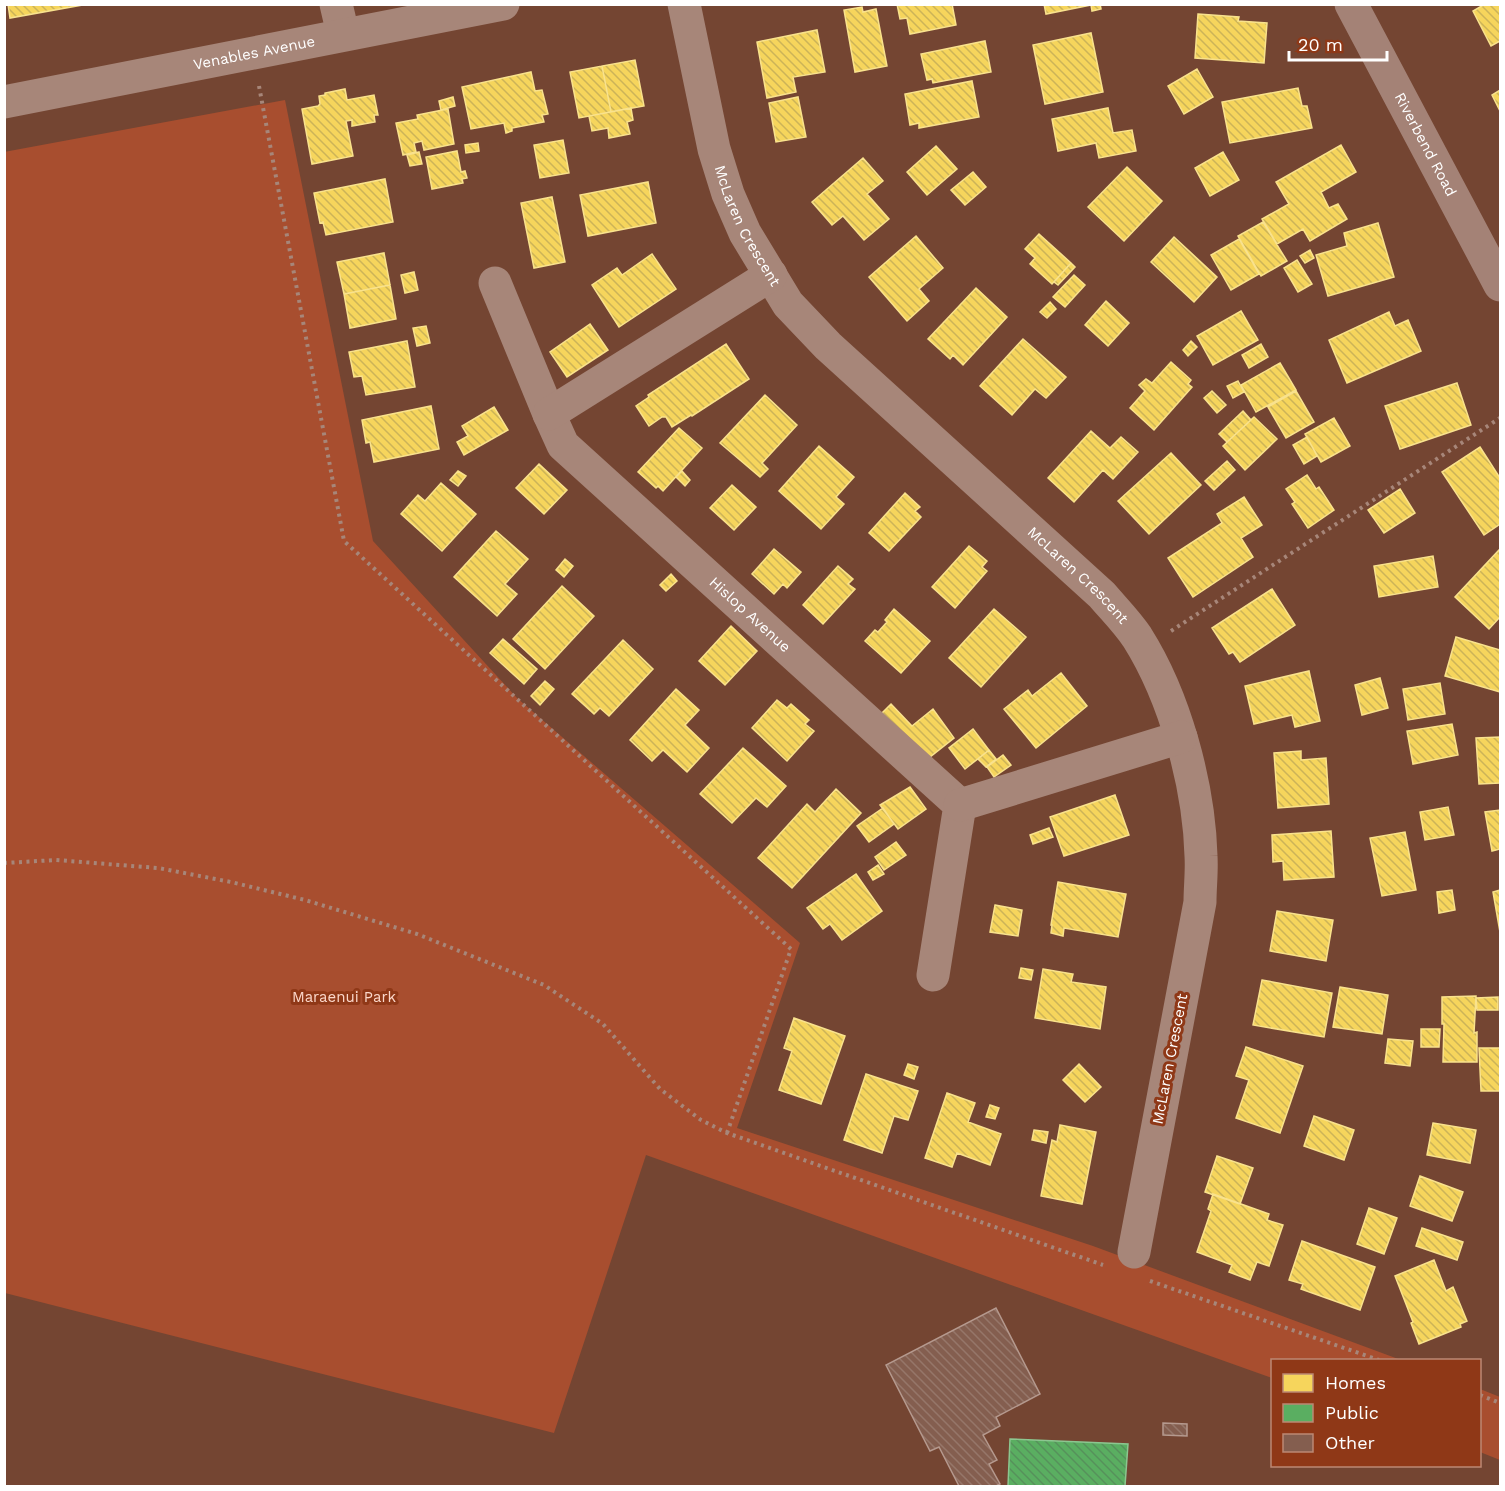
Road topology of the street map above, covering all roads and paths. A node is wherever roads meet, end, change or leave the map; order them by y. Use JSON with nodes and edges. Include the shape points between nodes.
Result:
{"nodes":[{"id":1,"x":503,"y":4,"type":"edge"},
{"id":2,"x":684,"y":4,"type":"edge"},
{"id":3,"x":1352,"y":4,"type":"edge"},
{"id":4,"x":340,"y":19,"type":"edge"},
{"id":5,"x":253,"y":55,"type":"junction"},
{"id":6,"x":4,"y":102,"type":"edge"},
{"id":7,"x":771,"y":274,"type":"junction"},
{"id":8,"x":495,"y":283,"type":"dead end"},
{"id":9,"x":1500,"y":285,"type":"edge"},
{"id":10,"x":549,"y":414,"type":"junction"},
{"id":11,"x":1500,"y":418,"type":"edge"},
{"id":12,"x":1137,"y":637,"type":"junction"},
{"id":13,"x":1181,"y":736,"type":"junction"},
{"id":14,"x":960,"y":806,"type":"junction"},
{"id":15,"x":4,"y":863,"type":"edge"},
{"id":16,"x":933,"y":975,"type":"dead end"},
{"id":17,"x":727,"y":1132,"type":"junction"},
{"id":18,"x":1130,"y":1266,"type":"junction"},
{"id":19,"x":1376,"y":1359,"type":"edge"},
{"id":20,"x":1481,"y":1396,"type":"edge"},
{"id":21,"x":1500,"y":1403,"type":"edge"}],
"edges":[{"from":1,"to":4,"type":"street","name":"Venables Avenue"},
{"from":2,"to":7,"type":"street","name":"McLaren Crescent","via":[[714,149],[728,194],[745,233]]},
{"from":3,"to":9,"type":"main road","name":"Riverbend Road"},
{"from":4,"to":5,"type":"street","name":"Venables Avenue"},
{"from":5,"to":6,"type":"street","name":"Venables Avenue"},
{"from":5,"to":17,"type":"path","via":[[344,541],[791,949]]},
{"from":7,"to":10,"type":"street"},
{"from":7,"to":12,"type":"street","name":"McLaren Crescent","via":[[789,304],[828,346],[1102,595]]},
{"from":8,"to":10,"type":"street","name":"Hislop Avenue"},
{"from":10,"to":14,"type":"street","name":"Hislop Avenue","via":[[564,445]]},
{"from":11,"to":12,"type":"path","via":[[1166,634]]},
{"from":12,"to":13,"type":"street","name":"McLaren Crescent"},
{"from":13,"to":14,"type":"street"},
{"from":13,"to":18,"type":"street","name":"McLaren Crescent","via":[[1198,814],[1202,857],[1200,902]]},
{"from":14,"to":16,"type":"street"},
{"from":15,"to":17,"type":"path","via":[[56,861],[158,868],[305,900],[417,934],[544,985],[603,1024],[660,1089],[701,1120]]},
{"from":17,"to":18,"type":"path"},
{"from":18,"to":19,"type":"path"},
{"from":20,"to":21,"type":"path"}]}
